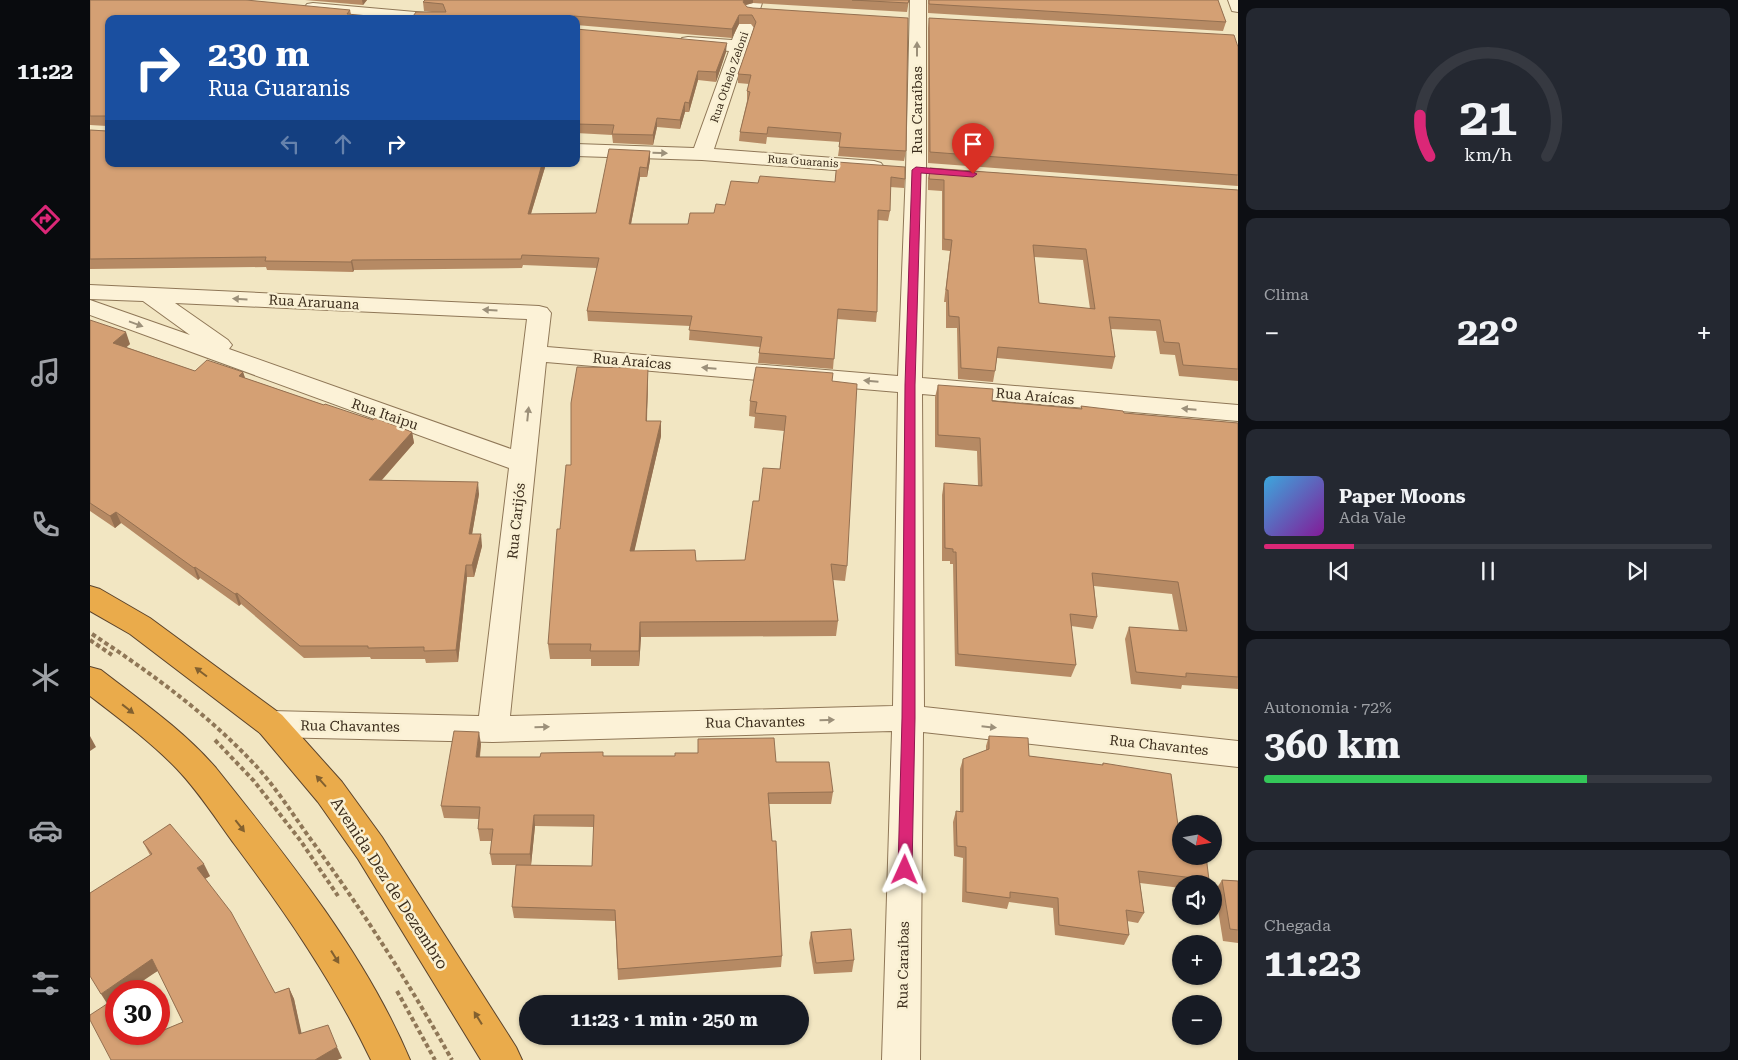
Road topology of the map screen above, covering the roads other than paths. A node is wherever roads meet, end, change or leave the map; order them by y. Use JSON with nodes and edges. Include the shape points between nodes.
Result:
{"nodes":[{"id":1,"x":406,"y":0,"type":"edge"},
{"id":2,"x":1236,"y":0,"type":"edge"},
{"id":3,"x":754,"y":5,"type":"edge"},
{"id":4,"x":297,"y":6,"type":"edge"},
{"id":5,"x":1238,"y":7,"type":"edge"},
{"id":6,"x":772,"y":11,"type":"edge"},
{"id":7,"x":396,"y":15,"type":"joint"},
{"id":8,"x":918,"y":15,"type":"edge"},
{"id":9,"x":672,"y":40,"type":"edge"},
{"id":10,"x":739,"y":46,"type":"junction"},
{"id":11,"x":580,"y":150,"type":"edge"},
{"id":12,"x":702,"y":154,"type":"junction"},
{"id":13,"x":926,"y":171,"type":"junction"},
{"id":14,"x":90,"y":292,"type":"edge"},
{"id":15,"x":150,"y":295,"type":"junction"},
{"id":16,"x":90,"y":307,"type":"edge"},
{"id":17,"x":539,"y":313,"type":"joint"},
{"id":18,"x":534,"y":353,"type":"junction"},
{"id":19,"x":247,"y":365,"type":"junction"},
{"id":20,"x":910,"y":385,"type":"junction"},
{"id":21,"x":1238,"y":413,"type":"edge"},
{"id":22,"x":523,"y":463,"type":"junction"},
{"id":23,"x":90,"y":597,"type":"edge"},
{"id":24,"x":90,"y":679,"type":"edge"},
{"id":25,"x":908,"y":718,"type":"junction"},
{"id":26,"x":271,"y":724,"type":"junction"},
{"id":27,"x":493,"y":728,"type":"junction"},
{"id":28,"x":1238,"y":754,"type":"edge"},
{"id":29,"x":391,"y":1060,"type":"edge"},
{"id":30,"x":503,"y":1060,"type":"edge"},
{"id":31,"x":901,"y":1060,"type":"edge"}],
"edges":[{"from":1,"to":7,"type":"street"},
{"from":2,"to":5,"type":"street"},
{"from":3,"to":6,"type":"street"},
{"from":3,"to":10,"type":"street","name":"Rua Othelo Zeloni"},
{"from":4,"to":7,"type":"street"},
{"from":13,"to":8,"type":"street","name":"Rua Caraíbas","one_way":true},
{"from":9,"to":10,"type":"street"},
{"from":10,"to":12,"type":"street","name":"Rua Othelo Zeloni"},
{"from":11,"to":12,"type":"street","name":"Rua Guaranis","one_way":true},
{"from":12,"to":13,"type":"street","name":"Rua Guaranis"},
{"from":13,"to":20,"type":"street","name":"Rua Caraíbas"},
{"from":14,"to":15,"type":"street","name":"Rua Araruana"},
{"from":17,"to":15,"type":"street","name":"Rua Araruana","one_way":true},
{"from":15,"to":19,"type":"street","name":"Rua Itaipu"},
{"from":16,"to":19,"type":"street","name":"Rua Itaipu","one_way":true},
{"from":17,"to":18,"type":"street","name":"Rua Carijós"},
{"from":20,"to":18,"type":"street","name":"Rua Araícas","one_way":true},
{"from":22,"to":18,"type":"street","name":"Rua Carijós","one_way":true},
{"from":19,"to":22,"type":"street","name":"Rua Itaipu"},
{"from":21,"to":20,"type":"street","name":"Rua Araícas","one_way":true},
{"from":20,"to":25,"type":"street","name":"Rua Caraíbas"},
{"from":22,"to":27,"type":"street","name":"Rua Carijós"},
{"from":26,"to":23,"type":"highway","name":"Avenida Dez de Dezembro","one_way":true,"via":[[140,626]]},
{"from":24,"to":29,"type":"highway","one_way":true,"via":[[166,739],[211,788],[301,905],[339,962]]},
{"from":27,"to":25,"type":"street","name":"Rua Chavantes","one_way":true},
{"from":25,"to":28,"type":"street","name":"Rua Chavantes","one_way":true},
{"from":25,"to":31,"type":"street","name":"Rua Caraíbas"},
{"from":26,"to":27,"type":"street","name":"Rua Chavantes"},
{"from":30,"to":26,"type":"highway","name":"Avenida Dez de Dezembro","one_way":true,"via":[[370,848],[330,792]]}]}
